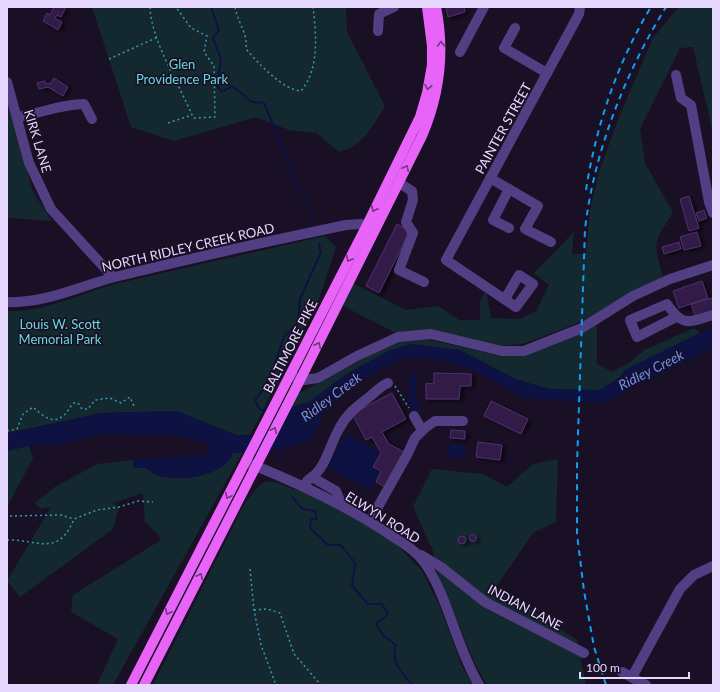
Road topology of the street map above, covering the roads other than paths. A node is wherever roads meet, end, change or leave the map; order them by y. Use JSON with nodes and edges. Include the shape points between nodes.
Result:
{"nodes":[{"id":1,"x":394,"y":7,"type":"edge"},
{"id":2,"x":427,"y":7,"type":"edge"},
{"id":3,"x":436,"y":7,"type":"edge"},
{"id":4,"x":484,"y":7,"type":"edge"},
{"id":5,"x":580,"y":7,"type":"edge"},
{"id":6,"x":515,"y":28,"type":"dead end"},
{"id":7,"x":378,"y":31,"type":"dead end"},
{"id":8,"x":460,"y":52,"type":"dead end"},
{"id":9,"x":547,"y":73,"type":"junction"},
{"id":10,"x":676,"y":75,"type":"dead end"},
{"id":11,"x":7,"y":82,"type":"edge"},
{"id":12,"x":17,"y":117,"type":"junction"},
{"id":13,"x":92,"y":119,"type":"dead end"},
{"id":14,"x":490,"y":178,"type":"junction"},
{"id":15,"x":399,"y":183,"type":"junction"},
{"id":16,"x":509,"y":189,"type":"junction"},
{"id":17,"x":713,"y":213,"type":"edge"},
{"id":18,"x":367,"y":224,"type":"junction"},
{"id":19,"x":377,"y":228,"type":"junction"},
{"id":20,"x":509,"y":228,"type":"dead end"},
{"id":21,"x":551,"y":242,"type":"dead end"},
{"id":22,"x":712,"y":268,"type":"edge"},
{"id":23,"x":113,"y":277,"type":"junction"},
{"id":24,"x":424,"y":282,"type":"dead end"},
{"id":25,"x":505,"y":299,"type":"junction"},
{"id":26,"x":7,"y":302,"type":"edge"},
{"id":27,"x":713,"y":315,"type":"edge"},
{"id":28,"x":676,"y":317,"type":"dead end"},
{"id":29,"x":290,"y":376,"type":"junction"},
{"id":30,"x":300,"y":380,"type":"junction"},
{"id":31,"x":388,"y":383,"type":"road end"},
{"id":32,"x":414,"y":416,"type":"road end"},
{"id":33,"x":463,"y":421,"type":"dead end"},
{"id":34,"x":422,"y":430,"type":"junction"},
{"id":35,"x":248,"y":458,"type":"junction"},
{"id":36,"x":256,"y":466,"type":"junction"},
{"id":37,"x":312,"y":478,"type":"junction"},
{"id":38,"x":302,"y":484,"type":"junction"},
{"id":39,"x":342,"y":505,"type":"junction"},
{"id":40,"x":370,"y":521,"type":"junction"},
{"id":41,"x":416,"y":552,"type":"junction"},
{"id":42,"x":713,"y":566,"type":"edge"},
{"id":43,"x":584,"y":653,"type":"dead end"},
{"id":44,"x":622,"y":672,"type":"dead end"},
{"id":45,"x":632,"y":677,"type":"junction"},
{"id":46,"x":131,"y":685,"type":"edge"},
{"id":47,"x":144,"y":685,"type":"edge"},
{"id":48,"x":479,"y":685,"type":"edge"},
{"id":49,"x":646,"y":685,"type":"edge"}],
"edges":[{"from":1,"to":7,"type":"street","via":[[379,14]]},
{"from":2,"to":18,"type":"main road","name":"BALTIMORE PIKE","one_way":true,"via":[[432,56],[425,101]]},
{"from":15,"to":3,"type":"main road","name":"BALTIMORE PIKE","one_way":true,"via":[[428,120],[437,90],[441,46]]},
{"from":4,"to":8,"type":"street"},
{"from":5,"to":9,"type":"street","name":"PAINTER STREET","via":[[579,14]]},
{"from":6,"to":9,"type":"street","via":[[504,48]]},
{"from":9,"to":14,"type":"street","name":"PAINTER STREET"},
{"from":10,"to":17,"type":"street","via":[[681,98],[691,105]]},
{"from":11,"to":12,"type":"street","name":"KIRK LANE"},
{"from":12,"to":13,"type":"street","via":[[84,104]]},
{"from":12,"to":23,"type":"street","name":"KIRK LANE","via":[[29,162],[51,209]]},
{"from":14,"to":16,"type":"street"},
{"from":14,"to":25,"type":"street","name":"PAINTER STREET","via":[[446,260]]},
{"from":15,"to":19,"type":"main road","name":"BALTIMORE PIKE"},
{"from":15,"to":24,"type":"street","via":[[412,191],[413,200],[406,222],[413,233],[399,270]]},
{"from":16,"to":20,"type":"street","via":[[493,220]]},
{"from":16,"to":21,"type":"street","via":[[538,206],[526,229]]},
{"from":18,"to":19,"type":"street","name":"NORTH RIDLEY CREEK ROAD"},
{"from":18,"to":23,"type":"street","name":"NORTH RIDLEY CREEK ROAD","via":[[346,225]]},
{"from":18,"to":29,"type":"main road","name":"BALTIMORE PIKE","one_way":true},
{"from":30,"to":19,"type":"main road","name":"BALTIMORE PIKE","one_way":true},
{"from":22,"to":30,"type":"street","via":[[670,279],[633,296],[582,328],[524,351],[502,351],[431,334],[398,337],[318,378]]},
{"from":23,"to":26,"type":"street","name":"NORTH RIDLEY CREEK ROAD","via":[[39,300]]},
{"from":25,"to":25,"type":"street","via":[[516,307],[532,284],[519,275]]},
{"from":27,"to":28,"type":"street","via":[[689,322]]},
{"from":29,"to":30,"type":"street"},
{"from":29,"to":35,"type":"main road","name":"BALTIMORE PIKE"},
{"from":36,"to":30,"type":"main road","name":"BALTIMORE PIKE","one_way":true},
{"from":31,"to":37,"type":"street","via":[[356,406],[347,416],[323,463]]},
{"from":32,"to":34,"type":"street"},
{"from":33,"to":34,"type":"street","via":[[435,421]]},
{"from":34,"to":40,"type":"street","via":[[415,438]]},
{"from":35,"to":36,"type":"street","name":"ELWYN ROAD"},
{"from":35,"to":46,"type":"main road","name":"BALTIMORE PIKE","one_way":true},
{"from":36,"to":38,"type":"street","name":"ELWYN ROAD"},
{"from":47,"to":36,"type":"main road","name":"BALTIMORE PIKE","one_way":true},
{"from":37,"to":38,"type":"street"},
{"from":37,"to":39,"type":"street","via":[[336,490]]},
{"from":38,"to":39,"type":"street","name":"ELWYN ROAD"},
{"from":39,"to":40,"type":"street","name":"ELWYN ROAD"},
{"from":40,"to":41,"type":"street","name":"ELWYN ROAD"},
{"from":41,"to":43,"type":"street","name":"INDIAN LANE","via":[[485,602]]},
{"from":41,"to":48,"type":"street","name":"ELWYN ROAD","via":[[428,567],[468,667]]},
{"from":42,"to":45,"type":"street","via":[[694,575],[680,589]]},
{"from":44,"to":45,"type":"street"},
{"from":45,"to":49,"type":"street"}]}
